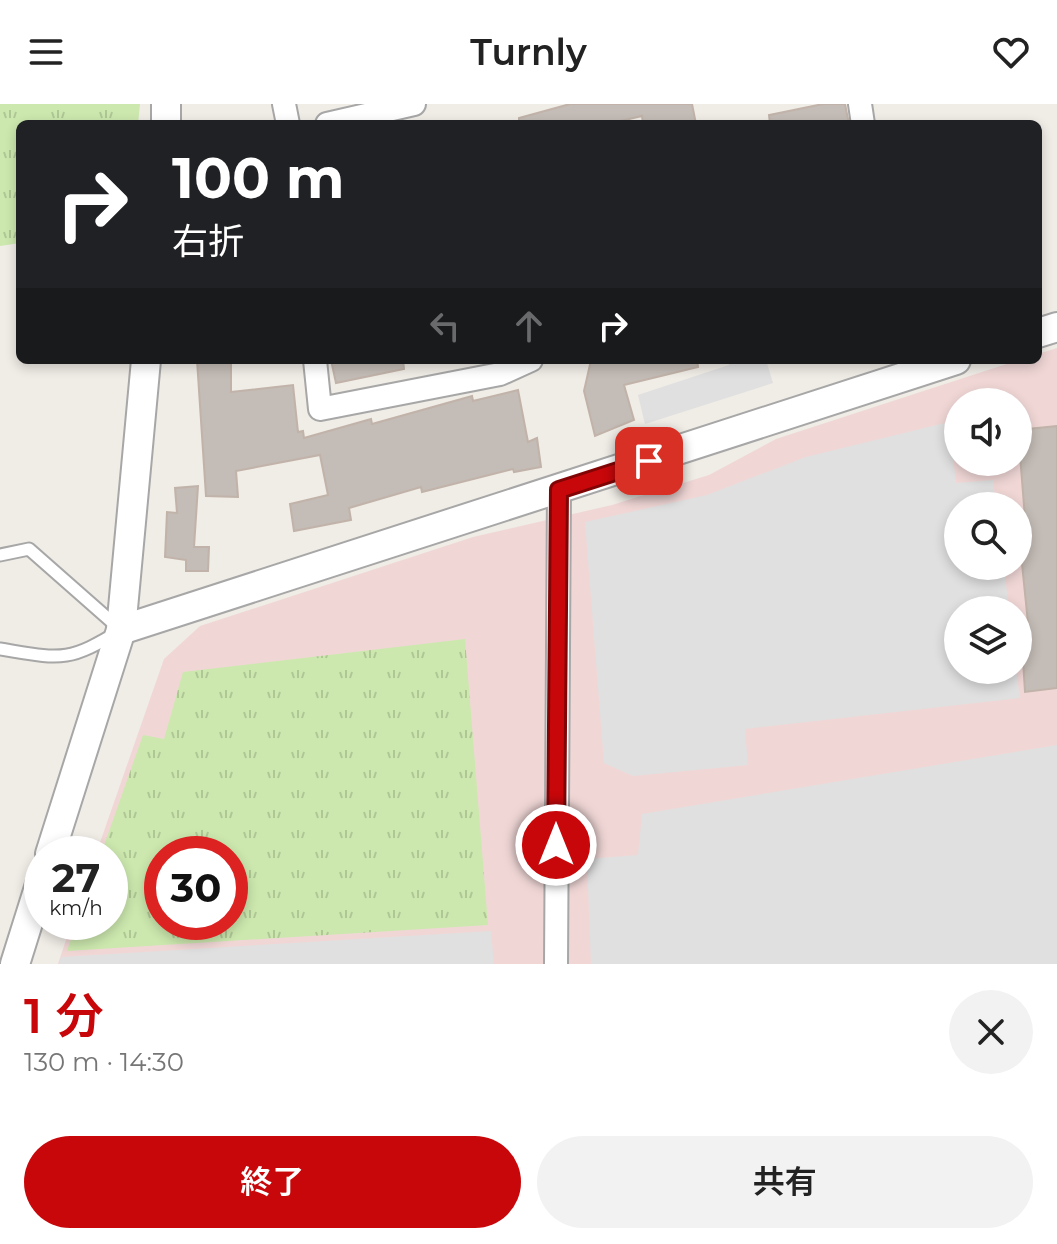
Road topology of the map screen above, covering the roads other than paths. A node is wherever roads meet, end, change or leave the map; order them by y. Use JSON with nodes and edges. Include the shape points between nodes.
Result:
{"nodes":[{"id":1,"x":414,"y":104,"type":"edge"},
{"id":2,"x":344,"y":120,"type":"edge"},
{"id":3,"x":146,"y":364,"type":"edge"},
{"id":4,"x":315,"y":364,"type":"edge"},
{"id":5,"x":522,"y":364,"type":"edge"},
{"id":6,"x":944,"y":364,"type":"edge"},
{"id":7,"x":559,"y":490,"type":"junction"},
{"id":8,"x":0,"y":555,"type":"edge"},
{"id":9,"x":121,"y":630,"type":"junction"},
{"id":10,"x":0,"y":649,"type":"edge"},
{"id":11,"x":56,"y":836,"type":"edge"},
{"id":12,"x":24,"y":935,"type":"edge"},
{"id":13,"x":15,"y":964,"type":"edge"},
{"id":14,"x":556,"y":964,"type":"edge"}],
"edges":[{"from":1,"to":2,"type":"street"},
{"from":3,"to":9,"type":"street"},
{"from":4,"to":5,"type":"street","via":[[320,409],[500,374]]},
{"from":6,"to":7,"type":"street"},
{"from":7,"to":9,"type":"street"},
{"from":7,"to":14,"type":"street"},
{"from":8,"to":9,"type":"lane","via":[[29,549]]},
{"from":9,"to":10,"type":"lane","via":[[80,655]]},
{"from":9,"to":11,"type":"street"},
{"from":12,"to":13,"type":"street"}]}
